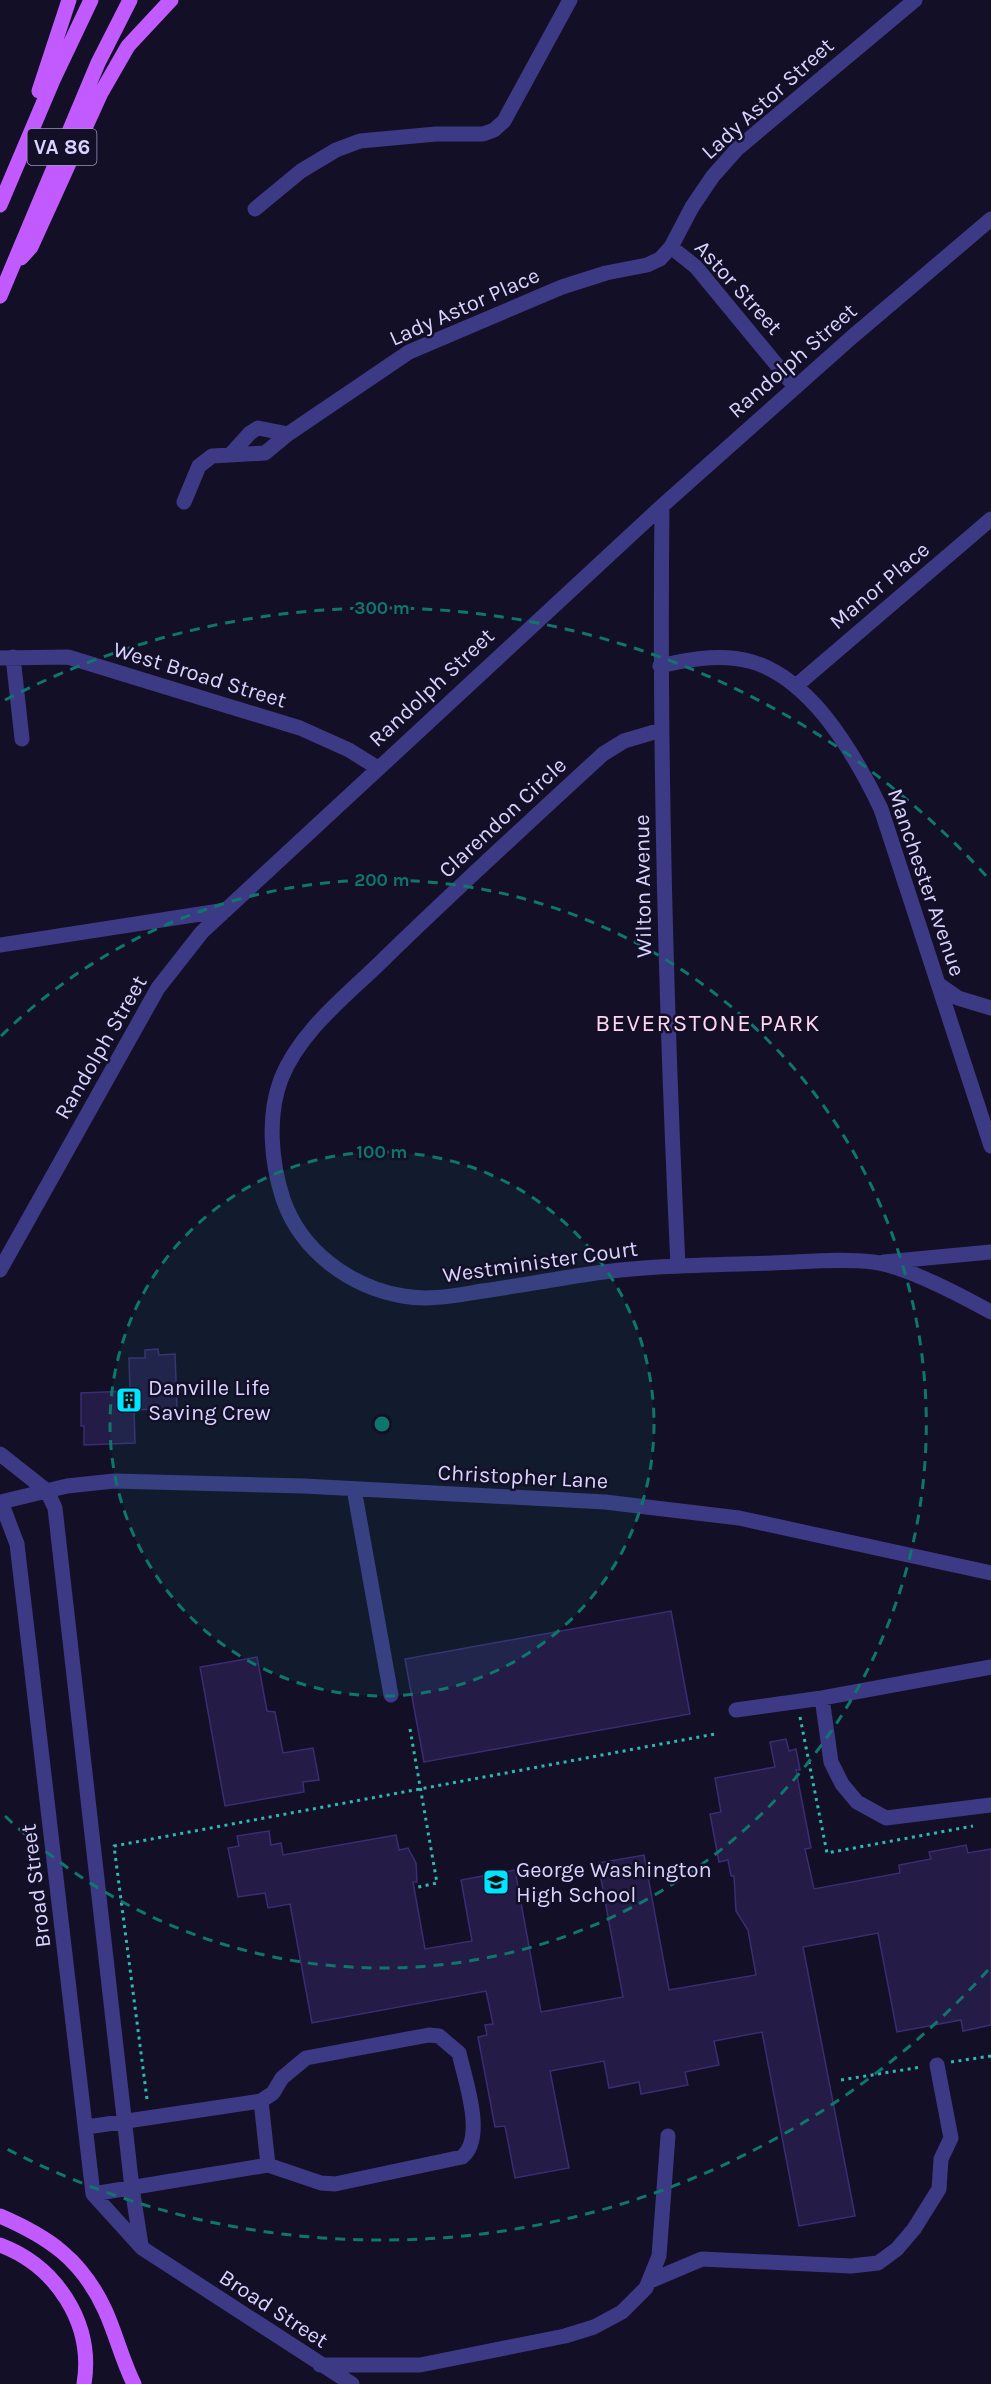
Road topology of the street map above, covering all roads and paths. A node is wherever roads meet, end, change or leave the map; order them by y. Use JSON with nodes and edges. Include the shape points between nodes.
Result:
{"nodes":[{"id":1,"x":69,"y":0,"type":"edge"},
{"id":2,"x":91,"y":0,"type":"edge"},
{"id":3,"x":130,"y":0,"type":"edge"},
{"id":4,"x":171,"y":0,"type":"edge"},
{"id":5,"x":570,"y":0,"type":"edge"},
{"id":6,"x":915,"y":0,"type":"edge"},
{"id":7,"x":3,"y":199,"type":"edge"},
{"id":8,"x":255,"y":209,"type":"dead end"},
{"id":9,"x":991,"y":219,"type":"edge"},
{"id":10,"x":671,"y":248,"type":"junction"},
{"id":11,"x":13,"y":263,"type":"junction"},
{"id":12,"x":0,"y":296,"type":"edge"},
{"id":13,"x":795,"y":387,"type":"junction"},
{"id":14,"x":288,"y":434,"type":"junction"},
{"id":15,"x":231,"y":454,"type":"junction"},
{"id":16,"x":184,"y":502,"type":"dead end"},
{"id":17,"x":662,"y":506,"type":"junction"},
{"id":18,"x":991,"y":519,"type":"edge"},
{"id":19,"x":6,"y":657,"type":"edge"},
{"id":20,"x":660,"y":666,"type":"junction"},
{"id":21,"x":797,"y":685,"type":"junction"},
{"id":22,"x":661,"y":730,"type":"junction"},
{"id":23,"x":22,"y":739,"type":"dead end"},
{"id":24,"x":378,"y":768,"type":"junction"},
{"id":25,"x":226,"y":910,"type":"junction"},
{"id":26,"x":0,"y":945,"type":"edge"},
{"id":27,"x":938,"y":984,"type":"junction"},
{"id":28,"x":991,"y":1008,"type":"edge"},
{"id":29,"x":991,"y":1146,"type":"edge"},
{"id":30,"x":276,"y":1168,"type":"joint"},
{"id":31,"x":991,"y":1252,"type":"edge"},
{"id":32,"x":876,"y":1262,"type":"junction"},
{"id":33,"x":678,"y":1266,"type":"junction"},
{"id":34,"x":0,"y":1270,"type":"edge"},
{"id":35,"x":991,"y":1312,"type":"edge"},
{"id":36,"x":0,"y":1454,"type":"edge"},
{"id":37,"x":354,"y":1489,"type":"junction"},
{"id":38,"x":47,"y":1491,"type":"junction"},
{"id":39,"x":0,"y":1502,"type":"edge"},
{"id":40,"x":991,"y":1573,"type":"edge"},
{"id":41,"x":991,"y":1666,"type":"edge"},
{"id":42,"x":391,"y":1695,"type":"dead end"},
{"id":43,"x":822,"y":1698,"type":"junction"},
{"id":44,"x":736,"y":1710,"type":"dead end"},
{"id":45,"x":410,"y":1729,"type":"dead end"},
{"id":46,"x":715,"y":1734,"type":"dead end"},
{"id":47,"x":421,"y":1789,"type":"junction"},
{"id":48,"x":991,"y":1805,"type":"edge"},
{"id":49,"x":414,"y":1888,"type":"dead end"},
{"id":50,"x":991,"y":2056,"type":"edge"},
{"id":51,"x":938,"y":2065,"type":"junction"},
{"id":52,"x":841,"y":2080,"type":"dead end"},
{"id":53,"x":147,"y":2098,"type":"dead end"},
{"id":54,"x":261,"y":2101,"type":"junction"},
{"id":55,"x":125,"y":2121,"type":"junction"},
{"id":56,"x":87,"y":2127,"type":"junction"},
{"id":57,"x":668,"y":2136,"type":"dead end"},
{"id":58,"x":268,"y":2165,"type":"junction"},
{"id":59,"x":132,"y":2188,"type":"junction"},
{"id":60,"x":93,"y":2194,"type":"junction"},
{"id":61,"x":0,"y":2216,"type":"edge"},
{"id":62,"x":0,"y":2245,"type":"edge"},
{"id":63,"x":142,"y":2248,"type":"junction"},
{"id":64,"x":650,"y":2281,"type":"junction"},
{"id":65,"x":320,"y":2365,"type":"junction"},
{"id":66,"x":84,"y":2384,"type":"edge"},
{"id":67,"x":134,"y":2384,"type":"edge"},
{"id":68,"x":352,"y":2384,"type":"edge"}],
"edges":[{"from":1,"to":7,"type":"main road"},
{"from":2,"to":7,"type":"main road","number":"VA 86"},
{"from":3,"to":11,"type":"main road","number":"VA 86","via":[[98,63]]},
{"from":4,"to":11,"type":"main road","via":[[128,46],[101,93],[31,247]]},
{"from":5,"to":8,"type":"street","via":[[504,121],[495,130],[483,134],[360,141],[301,171]]},
{"from":6,"to":10,"type":"street","name":"Lady Astor Street","via":[[737,149],[692,207]]},
{"from":9,"to":13,"type":"street","name":"Randolph Street"},
{"from":10,"to":13,"type":"street","name":"Astor Street","via":[[696,267]]},
{"from":10,"to":14,"type":"street","name":"Lady Astor Place","via":[[647,266],[561,287],[409,352]]},
{"from":11,"to":12,"type":"main road","number":"VA 86"},
{"from":13,"to":17,"type":"street","name":"Randolph Street"},
{"from":14,"to":15,"type":"street","name":"Lady Astor Place","via":[[265,453]]},
{"from":14,"to":15,"type":"street","via":[[258,428]]},
{"from":15,"to":16,"type":"street","via":[[212,456],[199,466]]},
{"from":17,"to":20,"type":"street","name":"Wilton Avenue"},
{"from":17,"to":24,"type":"street","name":"Randolph Street"},
{"from":18,"to":21,"type":"street","name":"Manor Place"},
{"from":19,"to":23,"type":"street"},
{"from":19,"to":24,"type":"street","name":"West Broad Street","via":[[68,657],[185,691],[321,736]]},
{"from":20,"to":21,"type":"street","name":"Manchester Avenue","via":[[734,658],[780,672]]},
{"from":20,"to":22,"type":"street","name":"Wilton Avenue"},
{"from":21,"to":27,"type":"street","name":"Manchester Avenue","via":[[841,737],[881,809]]},
{"from":22,"to":30,"type":"street","name":"Clarendon Circle","via":[[624,741],[603,754],[452,893],[312,1030],[295,1054],[278,1091],[273,1130]]},
{"from":22,"to":33,"type":"street","name":"Wilton Avenue","via":[[667,1020]]},
{"from":24,"to":25,"type":"street","name":"Randolph Street"},
{"from":25,"to":26,"type":"street"},
{"from":25,"to":34,"type":"street","name":"Randolph Street","via":[[184,953],[158,988]]},
{"from":27,"to":28,"type":"street","via":[[958,998]]},
{"from":27,"to":29,"type":"street","name":"Manchester Avenue"},
{"from":30,"to":33,"type":"street","name":"Westminister Court","via":[[285,1202],[315,1250],[352,1280],[378,1291],[433,1299],[595,1273]]},
{"from":31,"to":32,"type":"street","name":"Westminister Court"},
{"from":32,"to":33,"type":"street","name":"Westminister Court"},
{"from":32,"to":35,"type":"street","name":"Westminister Court","via":[[941,1286]]},
{"from":36,"to":38,"type":"street"},
{"from":37,"to":38,"type":"street","name":"Christopher Lane","via":[[114,1481]]},
{"from":37,"to":40,"type":"street","name":"Christopher Lane","via":[[605,1502],[681,1510],[739,1518]]},
{"from":37,"to":42,"type":"street"},
{"from":38,"to":39,"type":"street","name":"Christopher Lane"},
{"from":38,"to":55,"type":"street","via":[[55,1508]]},
{"from":39,"to":56,"type":"street","name":"Broad Street","via":[[17,1544]]},
{"from":41,"to":43,"type":"street"},
{"from":43,"to":44,"type":"street"},
{"from":43,"to":48,"type":"street","via":[[831,1762],[857,1802],[886,1818]]},
{"from":45,"to":47,"type":"path"},
{"from":46,"to":47,"type":"path"},
{"from":47,"to":49,"type":"path","via":[[437,1883]]},
{"from":47,"to":53,"type":"path","via":[[114,1846]]},
{"from":50,"to":51,"type":"path"},
{"from":51,"to":52,"type":"path"},
{"from":51,"to":64,"type":"street","via":[[951,2138],[941,2159],[939,2189],[897,2249],[878,2263],[851,2266],[702,2259]]},
{"from":54,"to":55,"type":"street"},
{"from":54,"to":58,"type":"street"},
{"from":54,"to":58,"type":"street","via":[[306,2058],[439,2036],[459,2053],[475,2132],[472,2145],[462,2157],[335,2184]]},
{"from":55,"to":56,"type":"street"},
{"from":55,"to":59,"type":"street"},
{"from":56,"to":60,"type":"street","name":"Broad Street"},
{"from":57,"to":64,"type":"street","via":[[660,2256]]},
{"from":58,"to":59,"type":"street"},
{"from":59,"to":60,"type":"street"},
{"from":59,"to":63,"type":"street"},
{"from":60,"to":63,"type":"street","name":"Broad Street"},
{"from":61,"to":67,"type":"main road","via":[[56,2245],[87,2277],[105,2310]]},
{"from":62,"to":66,"type":"main road","via":[[28,2258],[61,2290],[81,2332]]},
{"from":63,"to":65,"type":"street","name":"Broad Street"},
{"from":64,"to":65,"type":"street","via":[[637,2300],[622,2312],[566,2336],[420,2365]]},
{"from":65,"to":68,"type":"street","name":"Broad Street"}]}
